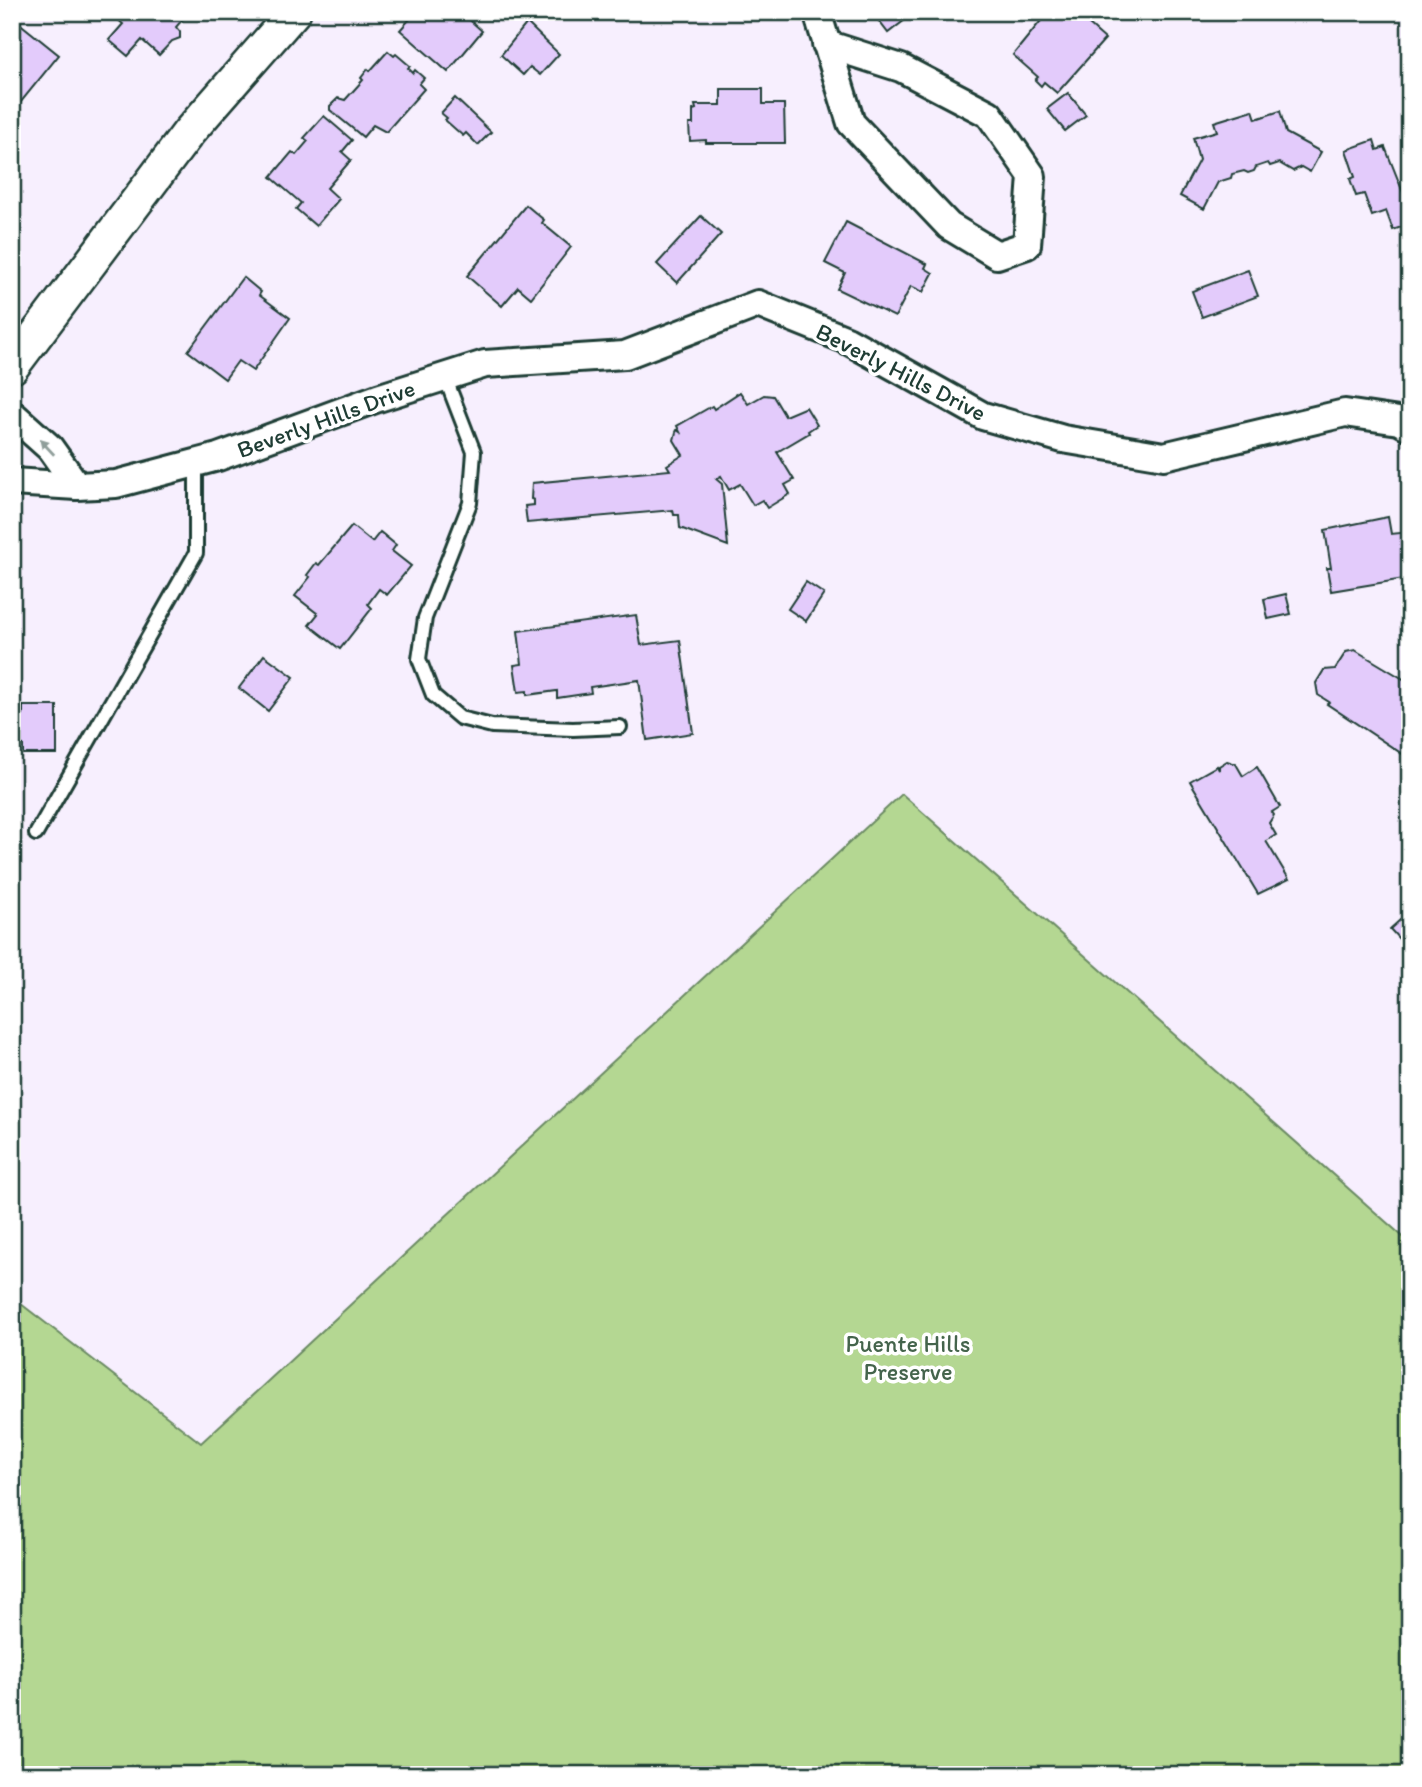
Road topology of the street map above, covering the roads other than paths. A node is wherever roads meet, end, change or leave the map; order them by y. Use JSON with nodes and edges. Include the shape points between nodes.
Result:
{"nodes":[{"id":1,"x":294,"y":12,"type":"edge"},
{"id":2,"x":817,"y":12,"type":"edge"},
{"id":3,"x":826,"y":44,"type":"junction"},
{"id":4,"x":12,"y":367,"type":"edge"},
{"id":5,"x":445,"y":377,"type":"junction"},
{"id":6,"x":12,"y":414,"type":"edge"},
{"id":7,"x":1410,"y":427,"type":"edge"},
{"id":8,"x":196,"y":463,"type":"junction"},
{"id":9,"x":12,"y":482,"type":"edge"},
{"id":10,"x":78,"y":486,"type":"junction"},
{"id":11,"x":620,"y":727,"type":"dead end"},
{"id":12,"x":36,"y":834,"type":"dead end"}],
"edges":[{"from":1,"to":4,"type":"street","via":[[189,132]]},
{"from":2,"to":3,"type":"street"},
{"from":3,"to":3,"type":"street","via":[[901,68],[989,114],[1032,176],[1027,245],[997,256],[949,226],[851,123]]},
{"from":5,"to":7,"type":"street","name":"Beverly Hills Drive","via":[[485,364],[625,355],[758,304],[847,340],[983,416],[1063,439],[1164,456],[1345,413],[1399,421]]},
{"from":5,"to":8,"type":"street","name":"Beverly Hills Drive"},
{"from":5,"to":11,"type":"lane","via":[[474,452],[470,503],[425,618],[419,659],[433,695],[460,718],[492,726]]},
{"from":10,"to":6,"type":"street","one_way":true,"via":[[50,448]]},
{"from":8,"to":10,"type":"street","name":"Beverly Hills Drive","via":[[116,484]]},
{"from":8,"to":12,"type":"lane","via":[[196,553]]},
{"from":9,"to":10,"type":"street","name":"Beverly Hills Drive"}]}
